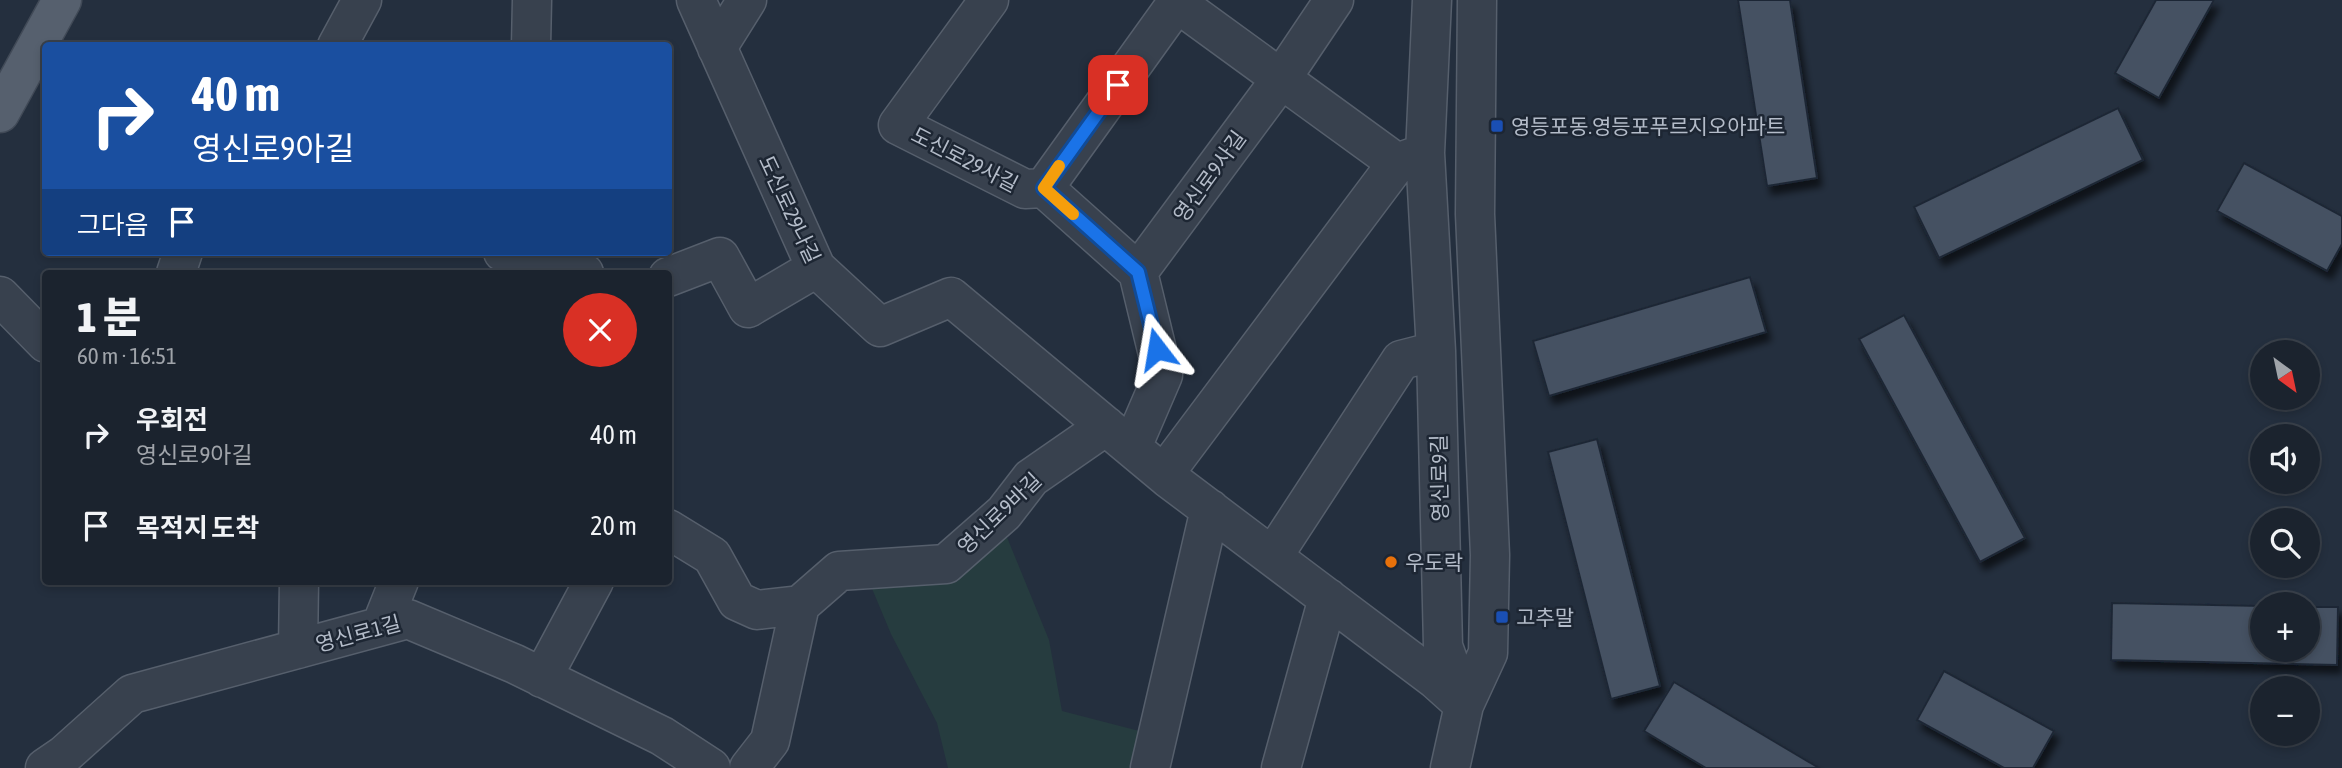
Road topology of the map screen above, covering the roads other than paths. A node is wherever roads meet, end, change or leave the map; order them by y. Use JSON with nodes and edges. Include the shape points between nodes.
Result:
{"nodes":[{"id":1,"x":62,"y":0,"type":"edge"},
{"id":2,"x":362,"y":0,"type":"edge"},
{"id":3,"x":532,"y":0,"type":"edge"},
{"id":4,"x":696,"y":0,"type":"edge"},
{"id":5,"x":747,"y":0,"type":"edge"},
{"id":6,"x":989,"y":0,"type":"edge"},
{"id":7,"x":1334,"y":0,"type":"edge"},
{"id":8,"x":1432,"y":0,"type":"edge"},
{"id":9,"x":1477,"y":0,"type":"edge"},
{"id":10,"x":1178,"y":1,"type":"edge"},
{"id":11,"x":47,"y":42,"type":"edge"},
{"id":12,"x":339,"y":42,"type":"edge"},
{"id":13,"x":531,"y":42,"type":"edge"},
{"id":14,"x":717,"y":47,"type":"junction"},
{"id":15,"x":42,"y":56,"type":"edge"},
{"id":16,"x":35,"y":76,"type":"edge"},
{"id":17,"x":1281,"y":79,"type":"junction"},
{"id":18,"x":0,"y":113,"type":"edge"},
{"id":19,"x":1411,"y":158,"type":"junction"},
{"id":20,"x":1044,"y":188,"type":"junction"},
{"id":21,"x":524,"y":256,"type":"edge"},
{"id":22,"x":816,"y":268,"type":"junction"},
{"id":23,"x":579,"y":270,"type":"edge"},
{"id":24,"x":1138,"y":272,"type":"junction"},
{"id":25,"x":672,"y":275,"type":"edge"},
{"id":26,"x":0,"y":296,"type":"edge"},
{"id":27,"x":42,"y":339,"type":"edge"},
{"id":28,"x":1436,"y":351,"type":"junction"},
{"id":29,"x":1119,"y":436,"type":"junction"},
{"id":30,"x":1164,"y":474,"type":"junction"},
{"id":31,"x":1210,"y":509,"type":"junction"},
{"id":32,"x":672,"y":531,"type":"edge"},
{"id":33,"x":1273,"y":556,"type":"junction"},
{"id":34,"x":299,"y":585,"type":"edge"},
{"id":35,"x":397,"y":585,"type":"edge"},
{"id":36,"x":592,"y":585,"type":"edge"},
{"id":37,"x":1328,"y":598,"type":"junction"},
{"id":38,"x":800,"y":605,"type":"junction"},
{"id":39,"x":381,"y":626,"type":"junction"},
{"id":40,"x":298,"y":649,"type":"junction"},
{"id":41,"x":542,"y":678,"type":"junction"},
{"id":42,"x":1464,"y":705,"type":"junction"},
{"id":43,"x":62,"y":764,"type":"edge"},
{"id":44,"x":711,"y":768,"type":"edge"},
{"id":45,"x":749,"y":768,"type":"edge"},
{"id":46,"x":1150,"y":768,"type":"edge"},
{"id":47,"x":1281,"y":768,"type":"edge"},
{"id":48,"x":1450,"y":768,"type":"edge"}],
"edges":[{"from":1,"to":11,"type":"main road"},
{"from":2,"to":12,"type":"street"},
{"from":3,"to":13,"type":"street"},
{"from":4,"to":14,"type":"street","name":"도신로29나길"},
{"from":5,"to":14,"type":"street"},
{"from":6,"to":20,"type":"street","name":"도신로29사길","via":[[898,125],[1026,189]]},
{"from":7,"to":17,"type":"street","name":"영신로9사길"},
{"from":8,"to":19,"type":"street","name":"영신로9길"},
{"from":9,"to":42,"type":"street","via":[[1475,214],[1490,555],[1488,653]]},
{"from":10,"to":17,"type":"street"},
{"from":10,"to":20,"type":"street"},
{"from":14,"to":22,"type":"street","name":"도신로29나길"},
{"from":15,"to":16,"type":"main road"},
{"from":16,"to":18,"type":"main road"},
{"from":17,"to":19,"type":"street"},
{"from":17,"to":24,"type":"street","name":"영신로9사길"},
{"from":19,"to":28,"type":"street","name":"영신로9길"},
{"from":19,"to":30,"type":"street"},
{"from":20,"to":24,"type":"street","name":"도신로29사길"},
{"from":21,"to":23,"type":"street"},
{"from":22,"to":25,"type":"street","via":[[748,308],[720,257]]},
{"from":22,"to":29,"type":"street","name":"도신로29나길","via":[[880,327],[951,297]]},
{"from":24,"to":29,"type":"street","via":[[1163,375]]},
{"from":26,"to":27,"type":"street"},
{"from":28,"to":33,"type":"street","via":[[1401,360]]},
{"from":28,"to":42,"type":"street","name":"영신로9길","via":[[1443,646]]},
{"from":29,"to":30,"type":"street"},
{"from":29,"to":38,"type":"street","name":"영신로9바길","via":[[1031,478],[1004,513],[946,565],[839,571]]},
{"from":30,"to":31,"type":"street"},
{"from":31,"to":33,"type":"street"},
{"from":31,"to":46,"type":"street"},
{"from":32,"to":38,"type":"street","via":[[712,556],[737,601],[757,610]]},
{"from":33,"to":37,"type":"street"},
{"from":34,"to":40,"type":"street"},
{"from":35,"to":39,"type":"street"},
{"from":36,"to":41,"type":"street"},
{"from":37,"to":42,"type":"street"},
{"from":37,"to":47,"type":"street"},
{"from":38,"to":45,"type":"street","via":[[770,741]]},
{"from":39,"to":40,"type":"street","name":"영신로1길"},
{"from":39,"to":41,"type":"street","name":"영신로1길","via":[[408,619]]},
{"from":40,"to":43,"type":"street","name":"영신로1길","via":[[132,694]]},
{"from":41,"to":44,"type":"street","name":"영신로1길","via":[[662,736]]},
{"from":42,"to":48,"type":"street"}]}
